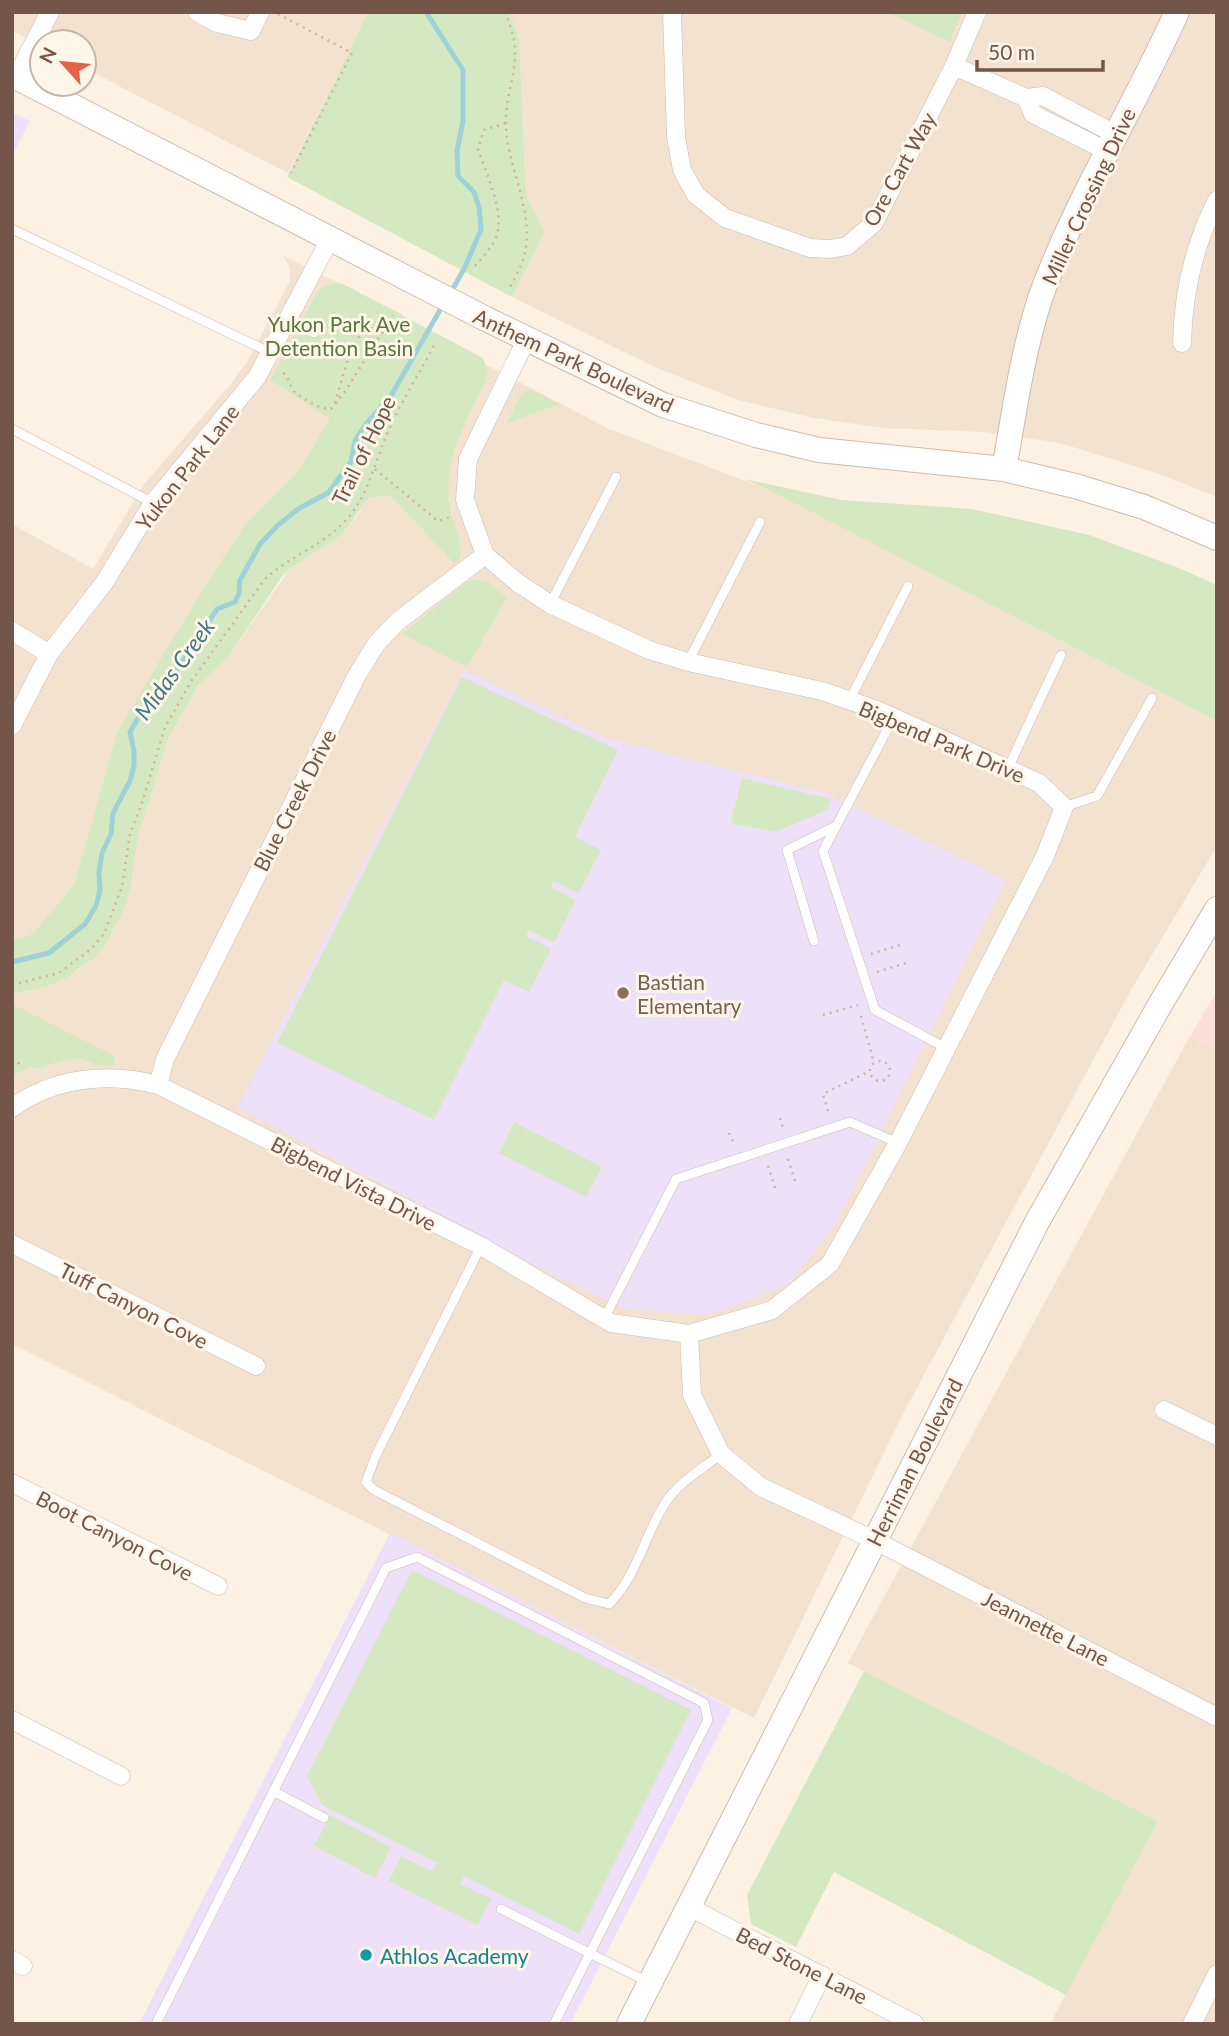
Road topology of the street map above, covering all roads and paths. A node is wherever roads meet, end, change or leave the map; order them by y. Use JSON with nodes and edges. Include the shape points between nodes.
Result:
{"nodes":[{"id":1,"x":50,"y":12,"type":"edge"},
{"id":2,"x":197,"y":12,"type":"edge"},
{"id":3,"x":260,"y":12,"type":"edge"},
{"id":4,"x":275,"y":12,"type":"edge"},
{"id":5,"x":505,"y":12,"type":"edge"},
{"id":6,"x":672,"y":12,"type":"edge"},
{"id":7,"x":977,"y":12,"type":"edge"},
{"id":8,"x":1177,"y":12,"type":"edge"},
{"id":9,"x":954,"y":66,"type":"junction"},
{"id":10,"x":14,"y":79,"type":"edge"},
{"id":11,"x":506,"y":123,"type":"junction"},
{"id":12,"x":1111,"y":143,"type":"junction"},
{"id":13,"x":291,"y":173,"type":"dead end"},
{"id":14,"x":1215,"y":208,"type":"edge"},
{"id":15,"x":12,"y":229,"type":"edge"},
{"id":16,"x":330,"y":239,"type":"junction"},
{"id":17,"x":475,"y":266,"type":"dead end"},
{"id":18,"x":509,"y":289,"type":"dead end"},
{"id":19,"x":393,"y":315,"type":"dead end"},
{"id":20,"x":289,"y":320,"type":"junction"},
{"id":21,"x":358,"y":328,"type":"dead end"},
{"id":22,"x":314,"y":333,"type":"dead end"},
{"id":23,"x":526,"y":340,"type":"junction"},
{"id":24,"x":436,"y":342,"type":"dead end"},
{"id":25,"x":1182,"y":343,"type":"dead end"},
{"id":26,"x":271,"y":354,"type":"junction"},
{"id":27,"x":283,"y":373,"type":"dead end"},
{"id":28,"x":334,"y":406,"type":"junction"},
{"id":29,"x":12,"y":429,"type":"edge"},
{"id":30,"x":375,"y":469,"type":"junction"},
{"id":31,"x":1004,"y":469,"type":"junction"},
{"id":32,"x":616,"y":477,"type":"dead end"},
{"id":33,"x":153,"y":503,"type":"junction"},
{"id":34,"x":450,"y":517,"type":"dead end"},
{"id":35,"x":760,"y":522,"type":"dead end"},
{"id":36,"x":1217,"y":538,"type":"edge"},
{"id":37,"x":485,"y":555,"type":"junction"},
{"id":38,"x":908,"y":586,"type":"dead end"},
{"id":39,"x":550,"y":604,"type":"junction"},
{"id":40,"x":12,"y":631,"type":"edge"},
{"id":41,"x":49,"y":654,"type":"junction"},
{"id":42,"x":1061,"y":655,"type":"dead end"},
{"id":43,"x":688,"y":662,"type":"junction"},
{"id":44,"x":1152,"y":698,"type":"dead end"},
{"id":45,"x":849,"y":701,"type":"junction"},
{"id":46,"x":894,"y":717,"type":"junction"},
{"id":47,"x":12,"y":726,"type":"edge"},
{"id":48,"x":1008,"y":768,"type":"junction"},
{"id":49,"x":1064,"y":807,"type":"junction"},
{"id":50,"x":836,"y":826,"type":"junction"},
{"id":51,"x":1217,"y":909,"type":"edge"},
{"id":52,"x":814,"y":941,"type":"dead end"},
{"id":53,"x":900,"y":944,"type":"dead end"},
{"id":54,"x":871,"y":954,"type":"dead end"},
{"id":55,"x":906,"y":963,"type":"dead end"},
{"id":56,"x":877,"y":972,"type":"dead end"},
{"id":57,"x":12,"y":985,"type":"edge"},
{"id":58,"x":858,"y":1005,"type":"dead end"},
{"id":59,"x":823,"y":1015,"type":"dead end"},
{"id":60,"x":861,"y":1016,"type":"dead end"},
{"id":61,"x":946,"y":1048,"type":"junction"},
{"id":62,"x":12,"y":1059,"type":"edge"},
{"id":63,"x":874,"y":1063,"type":"junction"},
{"id":64,"x":21,"y":1068,"type":"dead end"},
{"id":65,"x":870,"y":1072,"type":"junction"},
{"id":66,"x":158,"y":1085,"type":"junction"},
{"id":67,"x":12,"y":1108,"type":"edge"},
{"id":68,"x":828,"y":1111,"type":"dead end"},
{"id":69,"x":780,"y":1118,"type":"dead end"},
{"id":70,"x":783,"y":1128,"type":"dead end"},
{"id":71,"x":729,"y":1133,"type":"dead end"},
{"id":72,"x":898,"y":1143,"type":"junction"},
{"id":73,"x":734,"y":1144,"type":"dead end"},
{"id":74,"x":788,"y":1159,"type":"dead end"},
{"id":75,"x":768,"y":1166,"type":"dead end"},
{"id":76,"x":796,"y":1181,"type":"dead end"},
{"id":77,"x":775,"y":1188,"type":"dead end"},
{"id":78,"x":12,"y":1244,"type":"edge"},
{"id":79,"x":481,"y":1246,"type":"junction"},
{"id":80,"x":604,"y":1319,"type":"junction"},
{"id":81,"x":690,"y":1334,"type":"junction"},
{"id":82,"x":256,"y":1366,"type":"dead end"},
{"id":83,"x":1164,"y":1410,"type":"dead end"},
{"id":84,"x":1217,"y":1436,"type":"edge"},
{"id":85,"x":720,"y":1454,"type":"junction"},
{"id":86,"x":12,"y":1483,"type":"edge"},
{"id":87,"x":874,"y":1540,"type":"junction"},
{"id":88,"x":218,"y":1586,"type":"dead end"},
{"id":89,"x":1217,"y":1717,"type":"edge"},
{"id":90,"x":12,"y":1720,"type":"edge"},
{"id":91,"x":121,"y":1776,"type":"dead end"},
{"id":92,"x":273,"y":1791,"type":"junction"},
{"id":93,"x":324,"y":1818,"type":"dead end"},
{"id":94,"x":689,"y":1907,"type":"junction"},
{"id":95,"x":501,"y":1909,"type":"dead end"},
{"id":96,"x":589,"y":1953,"type":"junction"},
{"id":97,"x":1217,"y":1974,"type":"edge"},
{"id":98,"x":822,"y":1975,"type":"junction"},
{"id":99,"x":650,"y":1983,"type":"junction"},
{"id":100,"x":159,"y":2023,"type":"edge"},
{"id":101,"x":554,"y":2024,"type":"edge"},
{"id":102,"x":629,"y":2024,"type":"edge"},
{"id":103,"x":798,"y":2024,"type":"edge"},
{"id":104,"x":915,"y":2024,"type":"edge"},
{"id":105,"x":1192,"y":2024,"type":"edge"}],
"edges":[{"from":1,"to":10,"type":"street"},
{"from":2,"to":3,"type":"street","via":[[217,23],[251,31]]},
{"from":4,"to":13,"type":"path","via":[[352,53]]},
{"from":5,"to":11,"type":"path","via":[[516,51]]},
{"from":6,"to":9,"type":"street","name":"Ore Cart Way","via":[[676,137],[682,170],[696,195],[725,218],[810,248],[853,243],[874,223]]},
{"from":7,"to":9,"type":"street","name":"Ore Cart Way"},
{"from":8,"to":12,"type":"main road","name":"Miller Crossing Drive"},
{"from":9,"to":12,"type":"street","via":[[1026,98],[1033,114]]},
{"from":10,"to":16,"type":"main road","name":"Anthem Park Boulevard"},
{"from":11,"to":17,"type":"path","via":[[484,130],[480,139],[478,149],[499,215],[499,229]]},
{"from":11,"to":18,"type":"path","via":[[527,229],[522,264]]},
{"from":12,"to":31,"type":"main road","name":"Miller Crossing Drive","via":[[1045,284],[1026,353]]},
{"from":14,"to":25,"type":"street","via":[[1197,244],[1182,308]]},
{"from":15,"to":26,"type":"lane"},
{"from":16,"to":20,"type":"street","name":"Yukon Park Lane"},
{"from":16,"to":23,"type":"main road","name":"Anthem Park Boulevard","bridge":true},
{"from":19,"to":28,"type":"path"},
{"from":20,"to":22,"type":"lane"},
{"from":20,"to":26,"type":"street","name":"Yukon Park Lane"},
{"from":21,"to":28,"type":"path","via":[[359,338],[350,352]]},
{"from":23,"to":31,"type":"main road","name":"Anthem Park Boulevard","via":[[663,405],[756,435],[819,450]]},
{"from":23,"to":37,"type":"street","name":"Bigbend Park Drive","via":[[468,459],[465,500]]},
{"from":24,"to":30,"type":"path","name":"Trail of Hope","via":[[394,420]]},
{"from":26,"to":33,"type":"street","name":"Yukon Park Lane"},
{"from":27,"to":28,"type":"path","via":[[305,398],[327,409]]},
{"from":29,"to":33,"type":"lane"},
{"from":30,"to":34,"type":"path","via":[[438,521]]},
{"from":30,"to":57,"type":"path","name":"Trail of Hope","via":[[348,518],[265,579],[175,707],[130,833],[122,887],[104,934],[59,973]]},
{"from":31,"to":36,"type":"main road","name":"Anthem Park Boulevard","via":[[1144,507]]},
{"from":32,"to":39,"type":"lane"},
{"from":33,"to":41,"type":"street","name":"Yukon Park Lane","via":[[104,583]]},
{"from":35,"to":43,"type":"lane"},
{"from":37,"to":39,"type":"street","name":"Bigbend Park Drive"},
{"from":37,"to":66,"type":"street","name":"Blue Creek Drive","via":[[398,621],[357,675],[165,1059]]},
{"from":38,"to":45,"type":"lane"},
{"from":39,"to":43,"type":"street","name":"Bigbend Park Drive","via":[[649,650]]},
{"from":40,"to":41,"type":"street"},
{"from":41,"to":47,"type":"street","name":"Yukon Park Lane"},
{"from":42,"to":48,"type":"lane"},
{"from":43,"to":45,"type":"street","name":"Bigbend Park Drive"},
{"from":44,"to":49,"type":"lane","via":[[1097,796]]},
{"from":45,"to":46,"type":"street","name":"Bigbend Park Drive"},
{"from":46,"to":48,"type":"street","name":"Bigbend Park Drive"},
{"from":46,"to":50,"type":"lane"},
{"from":48,"to":49,"type":"street","name":"Bigbend Park Drive","via":[[1039,783]]},
{"from":49,"to":61,"type":"street","via":[[1045,856]]},
{"from":50,"to":52,"type":"lane","via":[[788,850]]},
{"from":50,"to":61,"type":"lane","via":[[823,851],[875,1010]]},
{"from":51,"to":87,"type":"main road","name":"Herriman Boulevard","via":[[1037,1222]]},
{"from":53,"to":54,"type":"path"},
{"from":55,"to":56,"type":"path"},
{"from":58,"to":59,"type":"path"},
{"from":60,"to":63,"type":"path"},
{"from":61,"to":72,"type":"street"},
{"from":62,"to":64,"type":"path"},
{"from":63,"to":65,"type":"path"},
{"from":63,"to":65,"type":"path","via":[[887,1063],[889,1075],[878,1081]]},
{"from":65,"to":68,"type":"path","via":[[822,1094]]},
{"from":66,"to":67,"type":"street","name":"Bigbend Vista Drive","via":[[94,1078],[49,1088]]},
{"from":66,"to":79,"type":"street","name":"Bigbend Vista Drive"},
{"from":69,"to":70,"type":"path"},
{"from":71,"to":73,"type":"path"},
{"from":72,"to":80,"type":"lane","via":[[849,1122],[676,1179]]},
{"from":72,"to":81,"type":"street","via":[[830,1264],[772,1310]]},
{"from":74,"to":76,"type":"path"},
{"from":75,"to":77,"type":"path"},
{"from":78,"to":82,"type":"street","name":"Tuff Canyon Cove"},
{"from":79,"to":80,"type":"street","name":"Bigbend Vista Drive"},
{"from":79,"to":85,"type":"lane","via":[[376,1455],[366,1482],[374,1490],[585,1598],[609,1604],[622,1592],[674,1490]]},
{"from":80,"to":81,"type":"street","name":"Bigbend Vista Drive"},
{"from":81,"to":85,"type":"street","via":[[692,1395]]},
{"from":83,"to":84,"type":"street"},
{"from":85,"to":87,"type":"street","name":"Jeannette Lane","via":[[761,1487]]},
{"from":86,"to":88,"type":"street","name":"Boot Canyon Cove"},
{"from":87,"to":89,"type":"street","name":"Jeannette Lane"},
{"from":87,"to":94,"type":"main road","name":"Herriman Boulevard"},
{"from":90,"to":91,"type":"street"},
{"from":92,"to":93,"type":"lane"},
{"from":92,"to":96,"type":"lane","via":[[386,1568],[417,1557],[704,1703],[708,1720]]},
{"from":92,"to":100,"type":"lane"},
{"from":94,"to":98,"type":"street","name":"Bed Stone Lane"},
{"from":94,"to":99,"type":"main road","name":"Herriman Boulevard"},
{"from":95,"to":96,"type":"lane"},
{"from":96,"to":99,"type":"lane"},
{"from":96,"to":101,"type":"lane"},
{"from":97,"to":105,"type":"street"},
{"from":98,"to":103,"type":"street"},
{"from":98,"to":104,"type":"street","name":"Bed Stone Lane"},
{"from":99,"to":102,"type":"main road","name":"Herriman Boulevard"}]}
